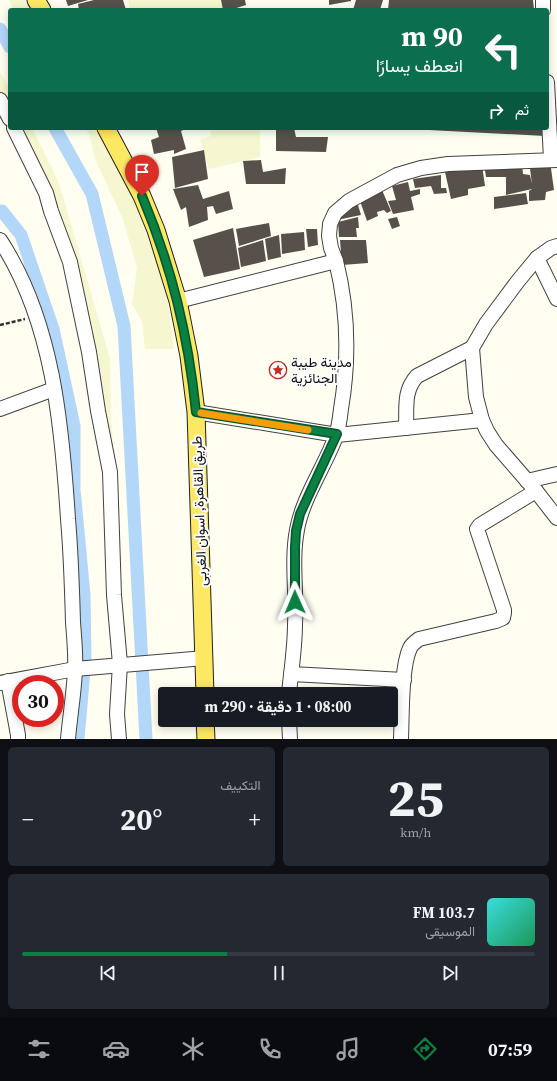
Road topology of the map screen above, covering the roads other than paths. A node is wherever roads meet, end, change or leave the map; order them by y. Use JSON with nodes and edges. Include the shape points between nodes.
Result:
{"nodes":[{"id":1,"x":0,"y":100,"type":"edge"},
{"id":2,"x":549,"y":104,"type":"edge"},
{"id":3,"x":8,"y":115,"type":"edge"},
{"id":4,"x":15,"y":130,"type":"edge"},
{"id":5,"x":107,"y":130,"type":"edge"},
{"id":6,"x":554,"y":159,"type":"edge"},
{"id":7,"x":0,"y":240,"type":"edge"},
{"id":8,"x":557,"y":246,"type":"edge"},
{"id":9,"x":538,"y":258,"type":"junction"},
{"id":10,"x":336,"y":261,"type":"junction"},
{"id":11,"x":557,"y":299,"type":"edge"},
{"id":12,"x":178,"y":300,"type":"junction"},
{"id":13,"x":472,"y":348,"type":"junction"},
{"id":14,"x":54,"y":389,"type":"junction"},
{"id":15,"x":0,"y":409,"type":"edge"},
{"id":16,"x":196,"y":412,"type":"junction"},
{"id":17,"x":482,"y":420,"type":"junction"},
{"id":18,"x":406,"y":428,"type":"junction"},
{"id":19,"x":337,"y":434,"type":"junction"},
{"id":20,"x":557,"y":474,"type":"edge"},
{"id":21,"x":532,"y":486,"type":"junction"},
{"id":22,"x":557,"y":518,"type":"edge"},
{"id":23,"x":198,"y":658,"type":"junction"},
{"id":24,"x":120,"y":664,"type":"junction"},
{"id":25,"x":76,"y":669,"type":"junction"},
{"id":26,"x":291,"y":674,"type":"junction"},
{"id":27,"x":404,"y":680,"type":"junction"},
{"id":28,"x":4,"y":682,"type":"edge"},
{"id":29,"x":204,"y":687,"type":"edge"},
{"id":30,"x":290,"y":687,"type":"edge"},
{"id":31,"x":205,"y":727,"type":"edge"},
{"id":32,"x":289,"y":727,"type":"edge"},
{"id":33,"x":18,"y":739,"type":"edge"},
{"id":34,"x":68,"y":739,"type":"edge"},
{"id":35,"x":119,"y":739,"type":"edge"},
{"id":36,"x":206,"y":739,"type":"edge"},
{"id":37,"x":290,"y":739,"type":"edge"},
{"id":38,"x":401,"y":739,"type":"edge"}],
"edges":[{"from":1,"to":3,"type":"street"},
{"from":2,"to":6,"type":"street"},
{"from":4,"to":24,"type":"street","via":[[46,194],[70,262],[90,352],[110,472],[114,595]]},
{"from":5,"to":12,"type":"main road","name":"طريق القاهرة, اسوان الغربى","via":[[142,196]]},
{"from":6,"to":10,"type":"street","via":[[448,164],[397,175],[348,201],[335,213],[330,224],[329,236]]},
{"from":7,"to":14,"type":"street","via":[[22,281],[36,316]]},
{"from":8,"to":9,"type":"street"},
{"from":9,"to":11,"type":"street"},
{"from":9,"to":13,"type":"street","via":[[500,304]]},
{"from":10,"to":12,"type":"street"},
{"from":10,"to":19,"type":"street","via":[[344,312],[346,349],[346,383]]},
{"from":12,"to":16,"type":"main road","name":"طريق القاهرة, اسوان الغربى"},
{"from":13,"to":17,"type":"street","via":[[476,397]]},
{"from":13,"to":18,"type":"street","via":[[417,376],[407,394]]},
{"from":14,"to":15,"type":"street"},
{"from":14,"to":25,"type":"street","via":[[64,464],[72,566]]},
{"from":16,"to":19,"type":"street"},
{"from":16,"to":23,"type":"main road","name":"طريق القاهرة, اسوان الغربى"},
{"from":17,"to":18,"type":"street"},
{"from":17,"to":21,"type":"street","via":[[496,445]]},
{"from":18,"to":19,"type":"street"},
{"from":19,"to":26,"type":"street","via":[[300,514],[296,531],[296,624]]},
{"from":20,"to":21,"type":"street"},
{"from":21,"to":22,"type":"street"},
{"from":21,"to":27,"type":"street","via":[[480,525],[477,532],[504,610],[503,618],[419,639],[410,647]]},
{"from":23,"to":24,"type":"street"},
{"from":23,"to":29,"type":"main road","name":"طريق القاهرة, اسوان الغربى"},
{"from":24,"to":25,"type":"street"},
{"from":24,"to":35,"type":"street","via":[[117,714]]},
{"from":25,"to":28,"type":"street"},
{"from":25,"to":34,"type":"street"},
{"from":26,"to":27,"type":"street"},
{"from":26,"to":30,"type":"street"},
{"from":27,"to":38,"type":"street"},
{"from":28,"to":33,"type":"street"},
{"from":31,"to":36,"type":"main road"},
{"from":32,"to":37,"type":"street"}]}
